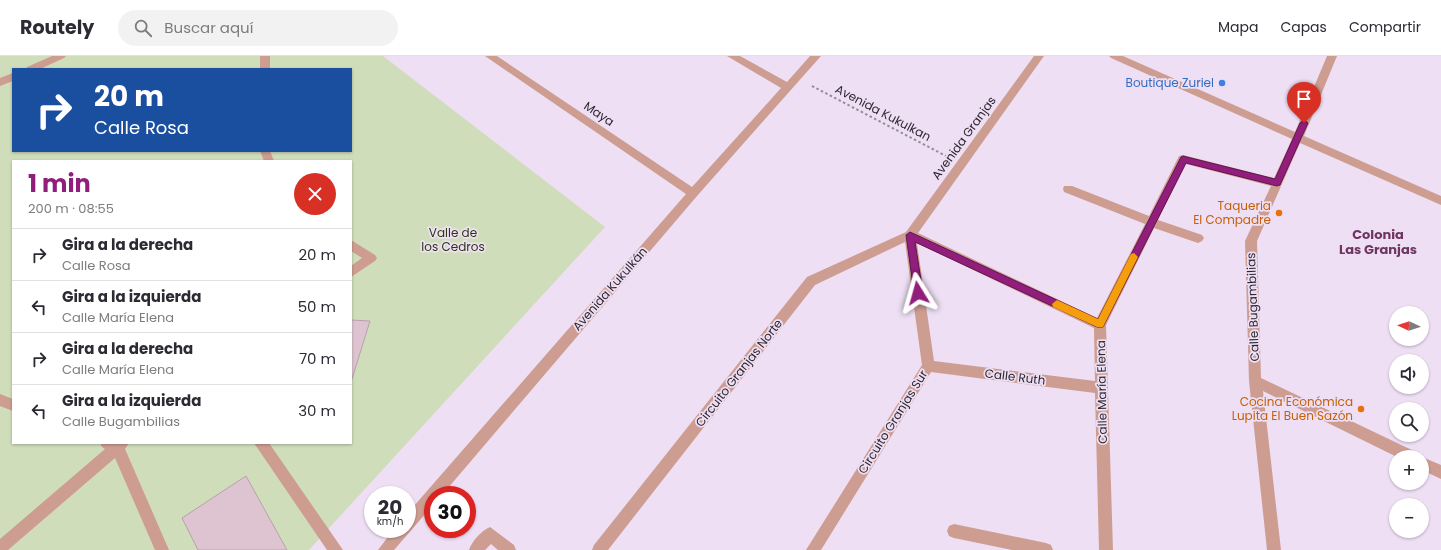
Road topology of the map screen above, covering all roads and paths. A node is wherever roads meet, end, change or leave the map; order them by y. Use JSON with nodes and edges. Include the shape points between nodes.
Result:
{"nodes":[{"id":1,"x":61,"y":56,"type":"edge"},
{"id":2,"x":265,"y":56,"type":"edge"},
{"id":3,"x":490,"y":56,"type":"edge"},
{"id":4,"x":732,"y":56,"type":"edge"},
{"id":5,"x":816,"y":56,"type":"edge"},
{"id":6,"x":1039,"y":56,"type":"edge"},
{"id":7,"x":1114,"y":56,"type":"edge"},
{"id":8,"x":1332,"y":56,"type":"edge"},
{"id":9,"x":33,"y":68,"type":"edge"},
{"id":10,"x":265,"y":68,"type":"edge"},
{"id":11,"x":12,"y":77,"type":"edge"},
{"id":12,"x":796,"y":77,"type":"junction"},
{"id":13,"x":0,"y":82,"type":"edge"},
{"id":14,"x":787,"y":87,"type":"junction"},
{"id":15,"x":1298,"y":136,"type":"junction"},
{"id":16,"x":961,"y":164,"type":"junction"},
{"id":17,"x":1277,"y":183,"type":"junction"},
{"id":18,"x":1068,"y":189,"type":"dead end"},
{"id":19,"x":693,"y":193,"type":"junction"},
{"id":20,"x":1441,"y":201,"type":"edge"},
{"id":21,"x":1151,"y":222,"type":"junction"},
{"id":22,"x":910,"y":235,"type":"junction"},
{"id":23,"x":1198,"y":238,"type":"dead end"},
{"id":24,"x":352,"y":246,"type":"edge"},
{"id":25,"x":352,"y":271,"type":"edge"},
{"id":26,"x":1100,"y":325,"type":"junction"},
{"id":27,"x":928,"y":366,"type":"junction"},
{"id":28,"x":1255,"y":381,"type":"junction"},
{"id":29,"x":1101,"y":388,"type":"junction"},
{"id":30,"x":0,"y":400,"type":"edge"},
{"id":31,"x":12,"y":405,"type":"edge"},
{"id":32,"x":116,"y":444,"type":"edge"},
{"id":33,"x":262,"y":444,"type":"edge"},
{"id":34,"x":1397,"y":450,"type":"edge"},
{"id":35,"x":1429,"y":466,"type":"edge"},
{"id":36,"x":1441,"y":472,"type":"edge"},
{"id":37,"x":416,"y":515,"type":"edge"},
{"id":38,"x":954,"y":531,"type":"dead end"},
{"id":39,"x":395,"y":538,"type":"edge"},
{"id":40,"x":0,"y":548,"type":"edge"},
{"id":41,"x":162,"y":550,"type":"edge"},
{"id":42,"x":336,"y":550,"type":"edge"},
{"id":43,"x":385,"y":550,"type":"edge"},
{"id":44,"x":476,"y":550,"type":"edge"},
{"id":45,"x":509,"y":550,"type":"edge"},
{"id":46,"x":599,"y":550,"type":"edge"},
{"id":47,"x":813,"y":550,"type":"edge"},
{"id":48,"x":1046,"y":550,"type":"edge"},
{"id":49,"x":1106,"y":550,"type":"edge"},
{"id":50,"x":1274,"y":550,"type":"edge"}],
"edges":[{"from":1,"to":9,"type":"street"},
{"from":2,"to":10,"type":"street"},
{"from":3,"to":19,"type":"street","name":"Maya"},
{"from":4,"to":14,"type":"street"},
{"from":5,"to":12,"type":"street","name":"Avenida Kukulkán"},
{"from":6,"to":16,"type":"street","name":"Avenida Granjas"},
{"from":7,"to":15,"type":"street"},
{"from":8,"to":15,"type":"street","name":"Calle Bugambilias"},
{"from":11,"to":13,"type":"street"},
{"from":12,"to":14,"type":"street","name":"Avenida Kukulkán"},
{"from":12,"to":16,"type":"path","name":"Avenida Kukulkan"},
{"from":14,"to":19,"type":"street","name":"Avenida Kukulkán"},
{"from":15,"to":17,"type":"street","name":"Calle Bugambilias"},
{"from":15,"to":20,"type":"street"},
{"from":16,"to":22,"type":"street","name":"Avenida Granjas"},
{"from":17,"to":21,"type":"street","name":"Calle María Elena","via":[[1183,159]]},
{"from":17,"to":28,"type":"street","name":"Calle Bugambilias","via":[[1251,241]]},
{"from":18,"to":21,"type":"street"},
{"from":19,"to":37,"type":"street","name":"Avenida Kukulkán"},
{"from":21,"to":23,"type":"street"},
{"from":21,"to":26,"type":"street","name":"Calle María Elena"},
{"from":22,"to":26,"type":"street"},
{"from":22,"to":27,"type":"street","name":"Circuito Granjas Sur"},
{"from":22,"to":46,"type":"street","name":"Circuito Granjas Norte","via":[[811,281]]},
{"from":24,"to":25,"type":"street","via":[[371,258]]},
{"from":26,"to":29,"type":"street","name":"Calle María Elena"},
{"from":27,"to":29,"type":"street","name":"Calle Ruth"},
{"from":27,"to":47,"type":"street","name":"Circuito Granjas Sur"},
{"from":28,"to":34,"type":"street"},
{"from":28,"to":50,"type":"street","name":"Calle Bugambilias"},
{"from":29,"to":49,"type":"street","name":"Calle María Elena"},
{"from":30,"to":31,"type":"street"},
{"from":32,"to":40,"type":"street"},
{"from":32,"to":41,"type":"street"},
{"from":33,"to":42,"type":"street"},
{"from":35,"to":36,"type":"street"},
{"from":38,"to":48,"type":"street"},
{"from":39,"to":43,"type":"street"},
{"from":44,"to":45,"type":"street","via":[[490,534]]}]}
